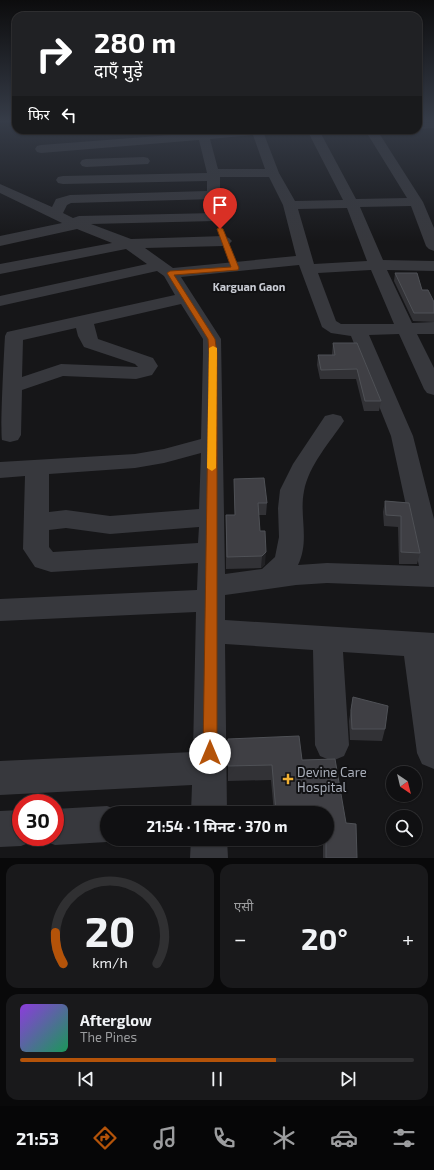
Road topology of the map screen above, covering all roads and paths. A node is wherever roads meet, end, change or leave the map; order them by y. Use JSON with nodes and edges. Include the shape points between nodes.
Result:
{"nodes":[{"id":1,"x":114,"y":162,"type":"edge"},
{"id":2,"x":210,"y":162,"type":"edge"},
{"id":3,"x":269,"y":162,"type":"edge"},
{"id":4,"x":330,"y":162,"type":"edge"},
{"id":5,"x":391,"y":162,"type":"edge"},
{"id":6,"x":86,"y":163,"type":"joint"},
{"id":7,"x":273,"y":173,"type":"junction"},
{"id":8,"x":213,"y":175,"type":"junction"},
{"id":9,"x":63,"y":180,"type":"dead end"},
{"id":10,"x":84,"y":180,"type":"junction"},
{"id":11,"x":0,"y":188,"type":"edge"},
{"id":12,"x":215,"y":196,"type":"junction"},
{"id":13,"x":416,"y":202,"type":"junction"},
{"id":14,"x":352,"y":204,"type":"junction"},
{"id":15,"x":290,"y":205,"type":"junction"},
{"id":16,"x":216,"y":217,"type":"junction"},
{"id":17,"x":68,"y":220,"type":"junction"},
{"id":18,"x":224,"y":240,"type":"junction"},
{"id":19,"x":0,"y":241,"type":"edge"},
{"id":20,"x":129,"y":244,"type":"junction"},
{"id":21,"x":434,"y":246,"type":"edge"},
{"id":22,"x":307,"y":265,"type":"junction"},
{"id":23,"x":377,"y":265,"type":"junction"},
{"id":24,"x":434,"y":266,"type":"edge"},
{"id":25,"x":235,"y":268,"type":"junction"},
{"id":26,"x":0,"y":269,"type":"edge"},
{"id":27,"x":165,"y":270,"type":"junction"},
{"id":28,"x":2,"y":296,"type":"edge"},
{"id":29,"x":186,"y":298,"type":"junction"},
{"id":30,"x":84,"y":320,"type":"junction"},
{"id":31,"x":434,"y":328,"type":"edge"},
{"id":32,"x":405,"y":329,"type":"junction"},
{"id":33,"x":358,"y":330,"type":"junction"},
{"id":34,"x":7,"y":337,"type":"edge"},
{"id":35,"x":12,"y":387,"type":"junction"},
{"id":36,"x":434,"y":389,"type":"edge"},
{"id":37,"x":333,"y":421,"type":"dead end"},
{"id":38,"x":10,"y":435,"type":"dead end"},
{"id":39,"x":212,"y":443,"type":"junction"},
{"id":40,"x":37,"y":468,"type":"junction"},
{"id":41,"x":0,"y":470,"type":"edge"},
{"id":42,"x":211,"y":517,"type":"junction"},
{"id":43,"x":37,"y":523,"type":"junction"},
{"id":44,"x":211,"y":552,"type":"junction"},
{"id":45,"x":434,"y":573,"type":"edge"},
{"id":46,"x":434,"y":577,"type":"edge"},
{"id":47,"x":270,"y":578,"type":"junction"},
{"id":48,"x":211,"y":593,"type":"junction"},
{"id":49,"x":0,"y":610,"type":"edge"},
{"id":50,"x":210,"y":632,"type":"junction"},
{"id":51,"x":327,"y":639,"type":"junction"},
{"id":52,"x":425,"y":645,"type":"edge"},
{"id":53,"x":332,"y":745,"type":"dead end"},
{"id":54,"x":434,"y":753,"type":"edge"},
{"id":55,"x":210,"y":768,"type":"junction"},
{"id":56,"x":0,"y":778,"type":"edge"},
{"id":57,"x":209,"y":806,"type":"edge"},
{"id":58,"x":100,"y":824,"type":"edge"},
{"id":59,"x":64,"y":826,"type":"edge"},
{"id":60,"x":12,"y":828,"type":"edge"},
{"id":61,"x":0,"y":829,"type":"edge"},
{"id":62,"x":209,"y":846,"type":"edge"},
{"id":63,"x":209,"y":858,"type":"edge"}],
"edges":[{"from":1,"to":6,"type":"street"},
{"from":2,"to":8,"type":"street"},
{"from":3,"to":7,"type":"street"},
{"from":4,"to":14,"type":"street"},
{"from":5,"to":13,"type":"street"},
{"from":6,"to":10,"type":"street"},
{"from":7,"to":8,"type":"street"},
{"from":7,"to":15,"type":"street"},
{"from":8,"to":10,"type":"street"},
{"from":8,"to":12,"type":"street"},
{"from":9,"to":10,"type":"street"},
{"from":11,"to":17,"type":"street"},
{"from":12,"to":16,"type":"street"},
{"from":12,"to":17,"type":"street","via":[[65,199],[61,202]]},
{"from":13,"to":14,"type":"street"},
{"from":13,"to":21,"type":"street"},
{"from":14,"to":15,"type":"street"},
{"from":14,"to":23,"type":"street"},
{"from":15,"to":22,"type":"street"},
{"from":16,"to":17,"type":"street"},
{"from":16,"to":18,"type":"street"},
{"from":17,"to":19,"type":"street"},
{"from":17,"to":20,"type":"street"},
{"from":18,"to":20,"type":"street"},
{"from":18,"to":25,"type":"street"},
{"from":20,"to":26,"type":"street"},
{"from":20,"to":27,"type":"street"},
{"from":22,"to":23,"type":"street"},
{"from":22,"to":25,"type":"street"},
{"from":22,"to":33,"type":"street","via":[[328,323],[332,328],[340,330]]},
{"from":23,"to":24,"type":"street"},
{"from":23,"to":32,"type":"street"},
{"from":25,"to":27,"type":"street"},
{"from":27,"to":28,"type":"street"},
{"from":27,"to":29,"type":"street"},
{"from":29,"to":30,"type":"street"},
{"from":29,"to":39,"type":"street","via":[[212,339]]},
{"from":30,"to":34,"type":"street"},
{"from":30,"to":35,"type":"street","via":[[86,336],[92,343],[146,362],[148,366],[145,371],[136,373],[61,370]]},
{"from":31,"to":32,"type":"street"},
{"from":32,"to":33,"type":"street"},
{"from":32,"to":36,"type":"street"},
{"from":33,"to":45,"type":"street","via":[[402,436]]},
{"from":34,"to":35,"type":"street"},
{"from":35,"to":38,"type":"street"},
{"from":37,"to":47,"type":"street","via":[[297,477],[292,490],[289,554],[285,563]]},
{"from":39,"to":40,"type":"street","via":[[135,461]]},
{"from":39,"to":42,"type":"street"},
{"from":40,"to":41,"type":"street"},
{"from":40,"to":43,"type":"street"},
{"from":42,"to":43,"type":"street","via":[[116,525],[66,519]]},
{"from":42,"to":44,"type":"street"},
{"from":43,"to":44,"type":"street","via":[[36,549],[44,560],[51,562]]},
{"from":44,"to":48,"type":"street"},
{"from":46,"to":47,"type":"street","via":[[327,574]]},
{"from":47,"to":48,"type":"street"},
{"from":48,"to":49,"type":"street"},
{"from":48,"to":50,"type":"street"},
{"from":50,"to":51,"type":"street"},
{"from":50,"to":55,"type":"street"},
{"from":51,"to":52,"type":"street"},
{"from":51,"to":53,"type":"street"},
{"from":52,"to":54,"type":"street"},
{"from":55,"to":56,"type":"street"},
{"from":55,"to":57,"type":"street"},
{"from":58,"to":59,"type":"street"},
{"from":60,"to":61,"type":"street"},
{"from":62,"to":63,"type":"street"}]}
